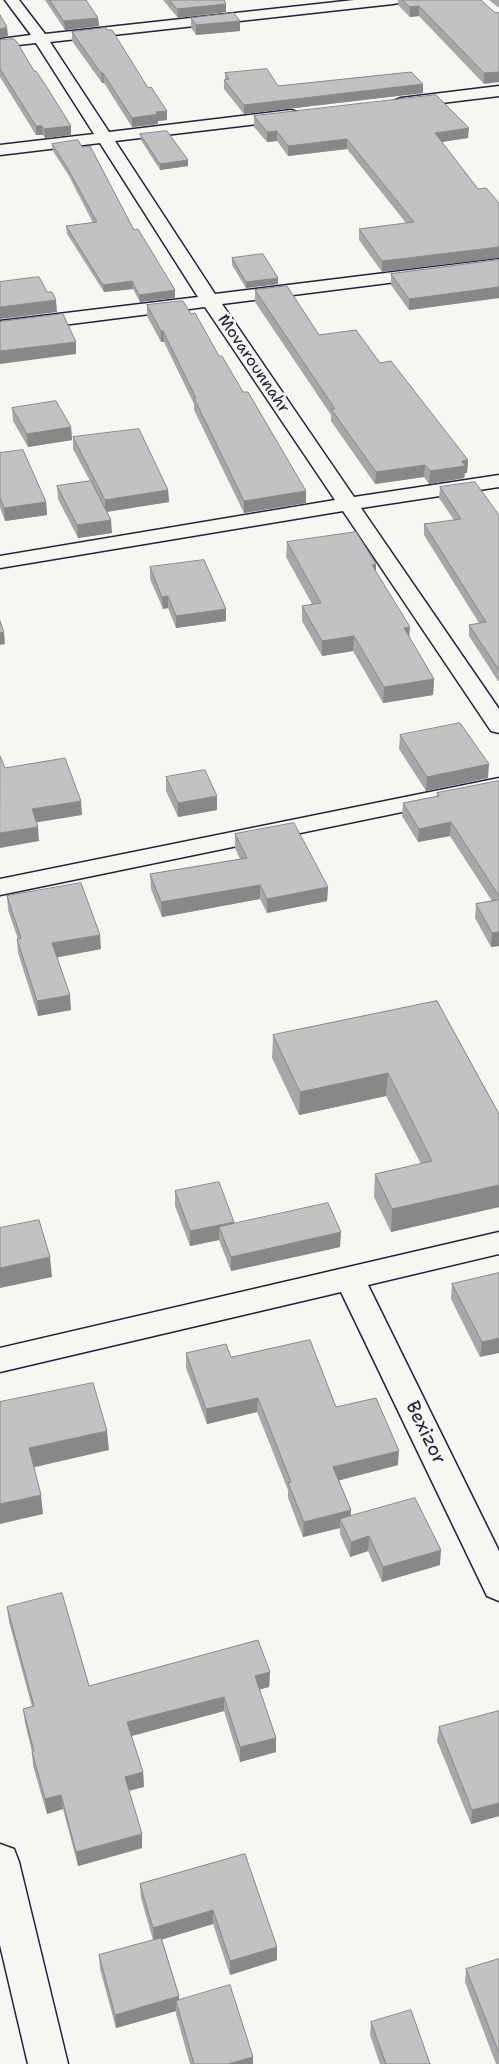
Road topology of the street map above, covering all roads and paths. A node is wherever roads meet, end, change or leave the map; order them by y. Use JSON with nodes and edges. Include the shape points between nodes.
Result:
{"nodes":[{"id":1,"x":12,"y":0,"type":"edge"},
{"id":2,"x":392,"y":0,"type":"edge"},
{"id":3,"x":42,"y":39,"type":"junction"},
{"id":4,"x":0,"y":43,"type":"edge"},
{"id":5,"x":499,"y":91,"type":"edge"},
{"id":6,"x":390,"y":104,"type":"edge"},
{"id":7,"x":311,"y":113,"type":"edge"},
{"id":8,"x":103,"y":137,"type":"junction"},
{"id":9,"x":0,"y":150,"type":"edge"},
{"id":10,"x":499,"y":264,"type":"edge"},
{"id":11,"x":209,"y":299,"type":"junction"},
{"id":12,"x":0,"y":327,"type":"edge"},
{"id":13,"x":499,"y":481,"type":"edge"},
{"id":14,"x":347,"y":504,"type":"junction"},
{"id":15,"x":0,"y":562,"type":"edge"},
{"id":16,"x":499,"y":726,"type":"edge"},
{"id":17,"x":499,"y":785,"type":"edge"},
{"id":18,"x":0,"y":887,"type":"edge"},
{"id":19,"x":499,"y":1243,"type":"edge"},
{"id":20,"x":350,"y":1279,"type":"junction"},
{"id":21,"x":0,"y":1360,"type":"edge"},
{"id":22,"x":499,"y":1586,"type":"edge"},
{"id":23,"x":2,"y":1879,"type":"edge"},
{"id":24,"x":48,"y":2064,"type":"edge"}],
"edges":[{"from":1,"to":3,"type":"street","name":"Movarounnahr"},
{"from":2,"to":3,"type":"street"},
{"from":3,"to":4,"type":"street"},
{"from":3,"to":8,"type":"street","name":"Movarounnahr"},
{"from":5,"to":6,"type":"street"},
{"from":7,"to":8,"type":"street"},
{"from":8,"to":9,"type":"street"},
{"from":8,"to":11,"type":"street","name":"Movarounnahr"},
{"from":10,"to":11,"type":"street"},
{"from":11,"to":12,"type":"street"},
{"from":11,"to":14,"type":"street","name":"Movarounnahr"},
{"from":13,"to":14,"type":"street"},
{"from":14,"to":15,"type":"street"},
{"from":14,"to":16,"type":"street","name":"Movarounnahr"},
{"from":17,"to":18,"type":"street"},
{"from":19,"to":20,"type":"street"},
{"from":20,"to":21,"type":"street"},
{"from":20,"to":22,"type":"street","name":"Bexizor"},
{"from":23,"to":24,"type":"street"}]}
